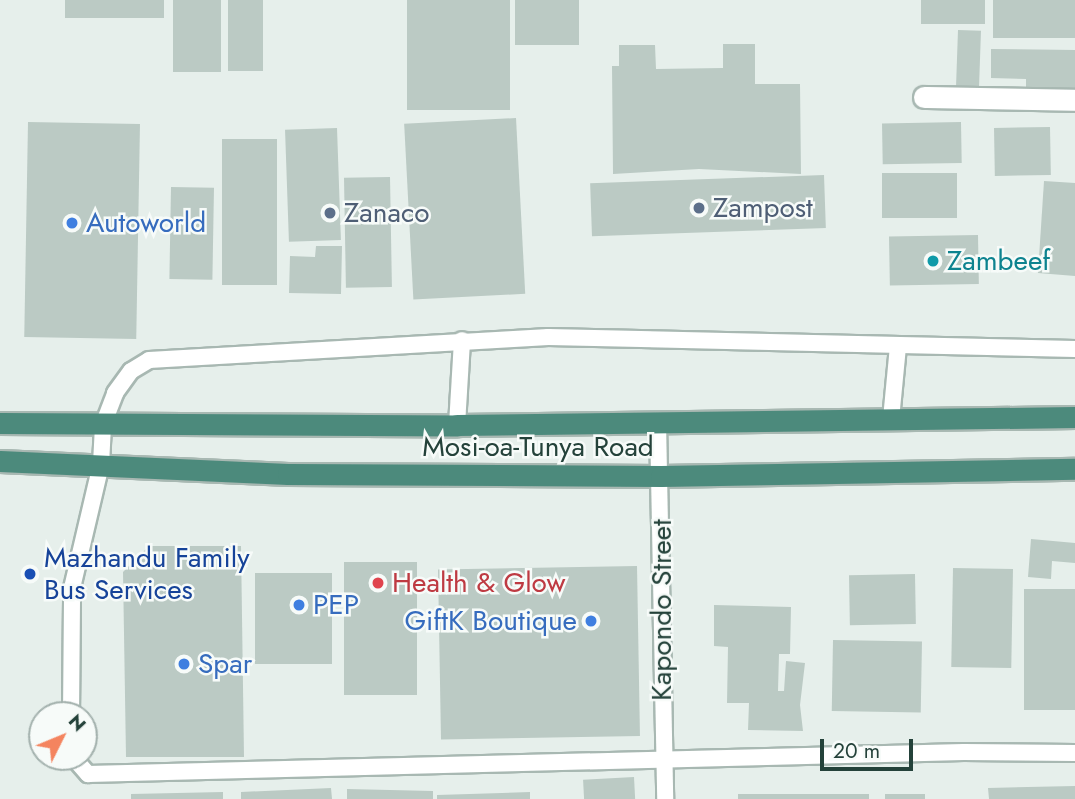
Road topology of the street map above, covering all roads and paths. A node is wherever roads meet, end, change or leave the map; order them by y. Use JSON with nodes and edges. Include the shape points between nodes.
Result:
{"nodes":[{"id":1,"x":924,"y":97,"type":"dead end"},
{"id":2,"x":1075,"y":100,"type":"edge"},
{"id":3,"x":462,"y":340,"type":"junction"},
{"id":4,"x":898,"y":346,"type":"junction"},
{"id":5,"x":1075,"y":349,"type":"edge"},
{"id":6,"x":1075,"y":417,"type":"edge"},
{"id":7,"x":891,"y":419,"type":"junction"},
{"id":8,"x":658,"y":422,"type":"junction"},
{"id":9,"x":0,"y":423,"type":"edge"},
{"id":10,"x":103,"y":425,"type":"junction"},
{"id":11,"x":457,"y":425,"type":"junction"},
{"id":12,"x":0,"y":461,"type":"edge"},
{"id":13,"x":101,"y":464,"type":"junction"},
{"id":14,"x":1075,"y":469,"type":"edge"},
{"id":15,"x":661,"y":477,"type":"junction"},
{"id":16,"x":71,"y":701,"type":"edge"},
{"id":17,"x":1075,"y":753,"type":"edge"},
{"id":18,"x":663,"y":760,"type":"junction"},
{"id":19,"x":85,"y":771,"type":"edge"},
{"id":20,"x":665,"y":799,"type":"edge"}],
"edges":[{"from":1,"to":2,"type":"street"},
{"from":3,"to":4,"type":"lane","via":[[548,337]]},
{"from":3,"to":10,"type":"lane","via":[[149,360],[131,371],[115,393]]},
{"from":3,"to":11,"type":"lane"},
{"from":4,"to":5,"type":"lane"},
{"from":4,"to":7,"type":"lane"},
{"from":6,"to":7,"type":"highway","name":"Mosi-oa-Tunya Road"},
{"from":7,"to":8,"type":"highway","name":"Mosi-oa-Tunya Road"},
{"from":8,"to":11,"type":"highway","name":"Mosi-oa-Tunya Road"},
{"from":8,"to":15,"type":"lane","name":"Kapondo Street"},
{"from":9,"to":10,"type":"highway","name":"Mosi-oa-Tunya Road"},
{"from":10,"to":11,"type":"highway","name":"Mosi-oa-Tunya Road"},
{"from":10,"to":13,"type":"lane"},
{"from":12,"to":13,"type":"highway","name":"Mosi-oa-Tunya Road"},
{"from":13,"to":15,"type":"highway","name":"Mosi-oa-Tunya Road","via":[[288,474]]},
{"from":13,"to":16,"type":"lane","via":[[72,588]]},
{"from":14,"to":15,"type":"highway","name":"Mosi-oa-Tunya Road"},
{"from":15,"to":18,"type":"lane","name":"Kapondo Street"},
{"from":17,"to":18,"type":"lane"},
{"from":18,"to":19,"type":"lane"},
{"from":18,"to":20,"type":"lane","name":"Kapondo Street"}]}
